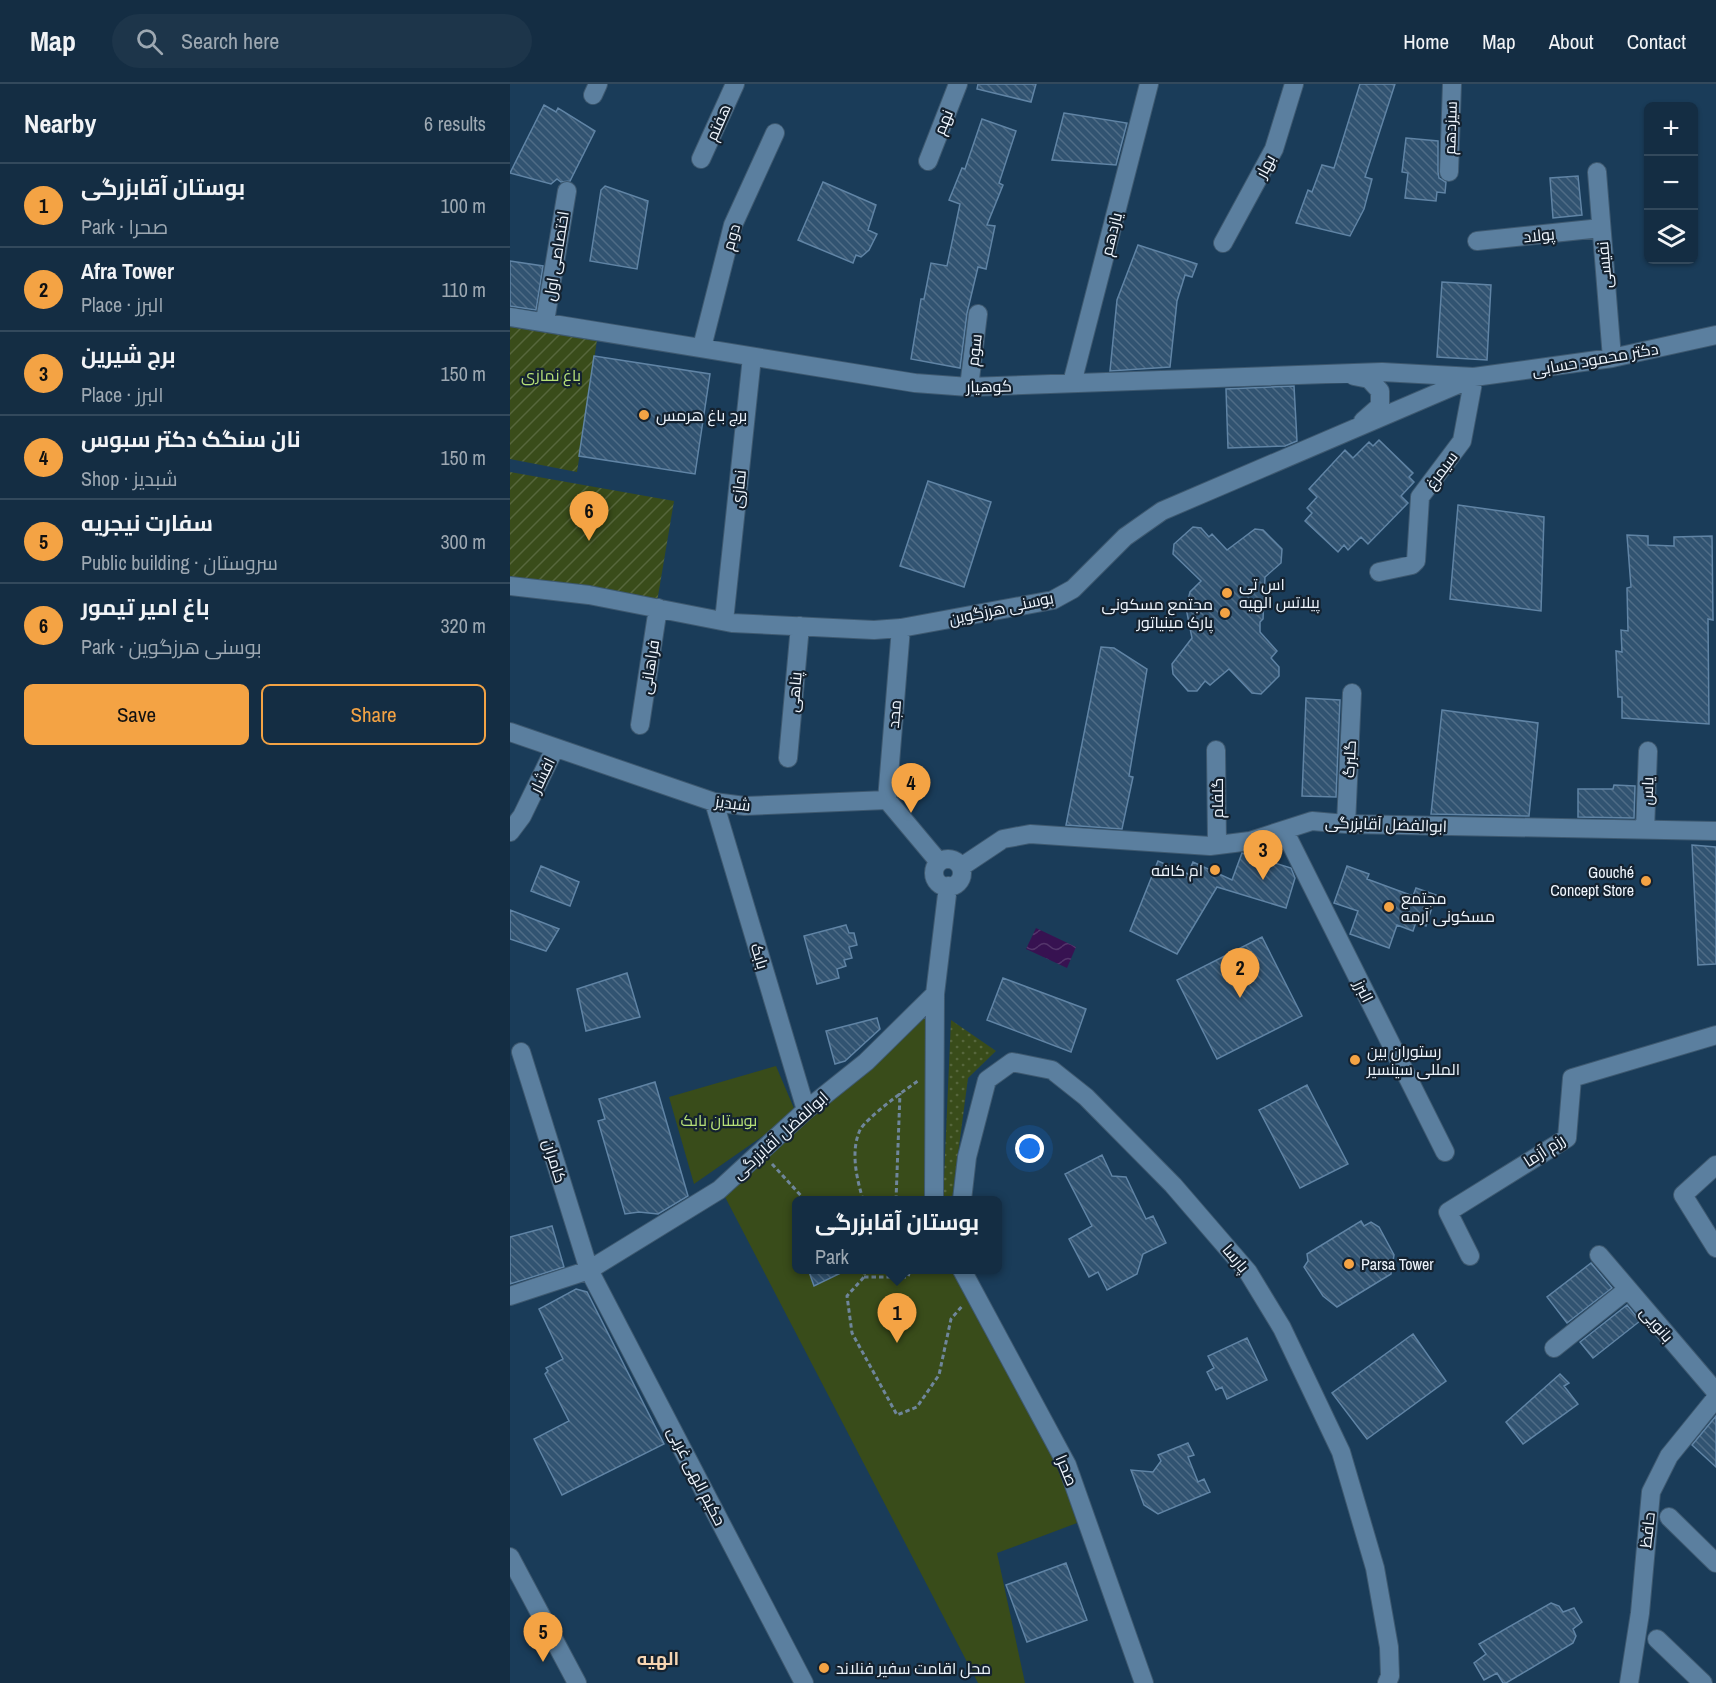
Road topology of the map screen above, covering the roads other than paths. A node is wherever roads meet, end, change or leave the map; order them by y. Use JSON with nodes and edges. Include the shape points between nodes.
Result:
{"nodes":[{"id":1,"x":735,"y":84,"type":"edge"},
{"id":2,"x":958,"y":84,"type":"edge"},
{"id":3,"x":1149,"y":84,"type":"edge"},
{"id":4,"x":1294,"y":84,"type":"edge"},
{"id":5,"x":1452,"y":84,"type":"edge"},
{"id":6,"x":775,"y":133,"type":"dead end"},
{"id":7,"x":701,"y":159,"type":"dead end"},
{"id":8,"x":928,"y":160,"type":"dead end"},
{"id":9,"x":1449,"y":172,"type":"dead end"},
{"id":10,"x":1597,"y":172,"type":"dead end"},
{"id":11,"x":567,"y":191,"type":"dead end"},
{"id":12,"x":1601,"y":228,"type":"junction"},
{"id":13,"x":1477,"y":241,"type":"dead end"},
{"id":14,"x":1223,"y":243,"type":"dead end"},
{"id":15,"x":978,"y":314,"type":"dead end"},
{"id":16,"x":510,"y":317,"type":"edge"},
{"id":17,"x":545,"y":321,"type":"junction"},
{"id":18,"x":1716,"y":335,"type":"edge"},
{"id":19,"x":702,"y":347,"type":"junction"},
{"id":20,"x":752,"y":357,"type":"junction"},
{"id":21,"x":1612,"y":358,"type":"junction"},
{"id":22,"x":1344,"y":374,"type":"junction"},
{"id":23,"x":1474,"y":377,"type":"junction"},
{"id":24,"x":1072,"y":383,"type":"junction"},
{"id":25,"x":969,"y":387,"type":"junction"},
{"id":26,"x":1356,"y":428,"type":"junction"},
{"id":27,"x":1379,"y":572,"type":"dead end"},
{"id":28,"x":510,"y":586,"type":"edge"},
{"id":29,"x":658,"y":608,"type":"junction"},
{"id":30,"x":724,"y":621,"type":"junction"},
{"id":31,"x":800,"y":626,"type":"junction"},
{"id":32,"x":901,"y":628,"type":"junction"},
{"id":33,"x":1352,"y":693,"type":"dead end"},
{"id":34,"x":640,"y":725,"type":"dead end"},
{"id":35,"x":510,"y":732,"type":"edge"},
{"id":36,"x":555,"y":748,"type":"junction"},
{"id":37,"x":1216,"y":750,"type":"dead end"},
{"id":38,"x":1648,"y":751,"type":"dead end"},
{"id":39,"x":788,"y":758,"type":"dead end"},
{"id":40,"x":887,"y":800,"type":"junction"},
{"id":41,"x":714,"y":802,"type":"junction"},
{"id":42,"x":1346,"y":824,"type":"junction"},
{"id":43,"x":1284,"y":830,"type":"junction"},
{"id":44,"x":1645,"y":830,"type":"junction"},
{"id":45,"x":1716,"y":831,"type":"edge"},
{"id":46,"x":510,"y":832,"type":"edge"},
{"id":47,"x":1217,"y":845,"type":"junction"},
{"id":48,"x":939,"y":862,"type":"junction"},
{"id":49,"x":961,"y":867,"type":"junction"},
{"id":50,"x":948,"y":886,"type":"junction"},
{"id":51,"x":935,"y":994,"type":"junction"},
{"id":52,"x":1716,"y":1035,"type":"edge"},
{"id":53,"x":520,"y":1052,"type":"dead end"},
{"id":54,"x":806,"y":1110,"type":"junction"},
{"id":55,"x":1445,"y":1152,"type":"dead end"},
{"id":56,"x":1716,"y":1165,"type":"edge"},
{"id":57,"x":934,"y":1196,"type":"edge"},
{"id":58,"x":962,"y":1196,"type":"edge"},
{"id":59,"x":1716,"y":1248,"type":"edge"},
{"id":60,"x":1599,"y":1255,"type":"dead end"},
{"id":61,"x":1470,"y":1256,"type":"dead end"},
{"id":62,"x":589,"y":1270,"type":"junction"},
{"id":63,"x":964,"y":1274,"type":"edge"},
{"id":64,"x":1628,"y":1289,"type":"junction"},
{"id":65,"x":510,"y":1296,"type":"edge"},
{"id":66,"x":1554,"y":1348,"type":"dead end"},
{"id":67,"x":1716,"y":1392,"type":"edge"},
{"id":68,"x":1716,"y":1398,"type":"edge"},
{"id":69,"x":1669,"y":1517,"type":"dead end"},
{"id":70,"x":510,"y":1557,"type":"edge"},
{"id":71,"x":1716,"y":1563,"type":"edge"},
{"id":72,"x":1657,"y":1640,"type":"dead end"},
{"id":73,"x":577,"y":1683,"type":"edge"},
{"id":74,"x":804,"y":1683,"type":"edge"},
{"id":75,"x":1144,"y":1683,"type":"edge"},
{"id":76,"x":1387,"y":1683,"type":"edge"},
{"id":77,"x":1629,"y":1683,"type":"edge"},
{"id":78,"x":1703,"y":1683,"type":"edge"}],
"edges":[{"from":1,"to":7,"type":"street","name":"هفتم"},
{"from":2,"to":8,"type":"street","name":"نهم"},
{"from":3,"to":24,"type":"street","name":"یازدهم"},
{"from":4,"to":14,"type":"street","name":"بهار","via":[[1274,149]]},
{"from":5,"to":9,"type":"street","name":"سیزدهم"},
{"from":6,"to":19,"type":"street","name":"دوم","via":[[733,225]]},
{"from":10,"to":12,"type":"street","name":"نفیسی"},
{"from":11,"to":17,"type":"street","name":"اختصاصی اول"},
{"from":12,"to":13,"type":"street","name":"پولاد"},
{"from":12,"to":21,"type":"street","name":"نفیسی"},
{"from":15,"to":25,"type":"street","name":"سوم"},
{"from":16,"to":17,"type":"street","name":"کوهیار"},
{"from":17,"to":19,"type":"street","name":"کوهیار"},
{"from":18,"to":21,"type":"street","name":"دکتر محمود حسابی"},
{"from":19,"to":20,"type":"street","name":"کوهیار"},
{"from":20,"to":25,"type":"street","name":"کوهیار","via":[[915,383]]},
{"from":20,"to":30,"type":"street","name":"نمازی"},
{"from":21,"to":23,"type":"street","name":"دکتر محمود حسابی"},
{"from":22,"to":23,"type":"street","name":"کوهیار"},
{"from":22,"to":24,"type":"street","name":"کوهیار"},
{"from":22,"to":26,"type":"street","via":[[1369,379],[1380,391],[1380,406]]},
{"from":23,"to":26,"type":"street","name":"بوسنی هرزگوین"},
{"from":23,"to":27,"type":"street","name":"سیمرغ","via":[[1462,441],[1420,497],[1416,561]]},
{"from":24,"to":25,"type":"street","name":"کوهیار"},
{"from":26,"to":32,"type":"street","name":"بوسنی هرزگوین","via":[[1162,511],[1125,537],[1073,589],[1053,600]]},
{"from":28,"to":29,"type":"street","name":"بوسنی هرزگوین"},
{"from":29,"to":30,"type":"street","name":"بوسنی هرزگوین"},
{"from":29,"to":34,"type":"street","name":"فراهانی"},
{"from":30,"to":31,"type":"street","name":"بوسنی هرزگوین"},
{"from":31,"to":32,"type":"street","name":"بوسنی هرزگوین"},
{"from":31,"to":39,"type":"street","name":"پناهی"},
{"from":32,"to":40,"type":"street","name":"مجد"},
{"from":33,"to":42,"type":"street","name":"گلبرگ"},
{"from":35,"to":36,"type":"street","name":"شبدیز"},
{"from":36,"to":41,"type":"street","name":"شبدیز"},
{"from":36,"to":46,"type":"street","name":"افشار","via":[[522,816]]},
{"from":37,"to":47,"type":"street","name":"گلفام"},
{"from":38,"to":44,"type":"street","name":"یاس"},
{"from":40,"to":41,"type":"street","name":"شبدیز","via":[[766,806]]},
{"from":40,"to":48,"type":"street"},
{"from":41,"to":54,"type":"street","name":"بابک"},
{"from":42,"to":43,"type":"street","name":"ابوالفضل آقابزرگی","via":[[1312,821]]},
{"from":42,"to":44,"type":"street","name":"ابوالفضل آقابزرگی"},
{"from":43,"to":47,"type":"street","name":"ابوالفضل آقابزرگی","via":[[1250,841]]},
{"from":43,"to":55,"type":"street","name":"البرز"},
{"from":44,"to":45,"type":"street","name":"ابوالفضل آقابزرگی"},
{"from":47,"to":49,"type":"street","name":"ابوالفضل آقابزرگی","via":[[1030,834],[1003,839]]},
{"from":48,"to":49,"type":"street","via":[[948,859]]},
{"from":48,"to":50,"type":"street","via":[[935,878]]},
{"from":49,"to":50,"type":"street","via":[[961,878]]},
{"from":50,"to":51,"type":"street"},
{"from":51,"to":54,"type":"street","name":"ابوالفضل آقابزرگی","via":[[866,1062]]},
{"from":51,"to":57,"type":"street"},
{"from":52,"to":61,"type":"street","name":"رزم آزما","via":[[1572,1078],[1567,1138],[1448,1212]]},
{"from":53,"to":62,"type":"street","name":"کامران"},
{"from":54,"to":62,"type":"street","name":"ابوالفضل آقابزرگی","via":[[719,1190]]},
{"from":56,"to":59,"type":"street","via":[[1683,1195]]},
{"from":58,"to":76,"type":"street","name":"پارسا","via":[[967,1157],[987,1080],[1012,1062],[1052,1070],[1086,1097],[1173,1185],[1248,1272],[1282,1328],[1341,1452],[1375,1568],[1389,1647]]},
{"from":60,"to":64,"type":"street","name":"بانویی"},
{"from":62,"to":65,"type":"street","name":"ابوالفضل آقابزرگی"},
{"from":62,"to":74,"type":"street","name":"حکیم الهی غربی"},
{"from":63,"to":75,"type":"street","name":"صحرا","via":[[1067,1465]]},
{"from":64,"to":66,"type":"street"},
{"from":64,"to":67,"type":"street","name":"بانویی"},
{"from":68,"to":77,"type":"street","name":"حافظ","via":[[1669,1456],[1651,1492]]},
{"from":69,"to":71,"type":"street"},
{"from":70,"to":73,"type":"street"},
{"from":72,"to":78,"type":"street"}]}
